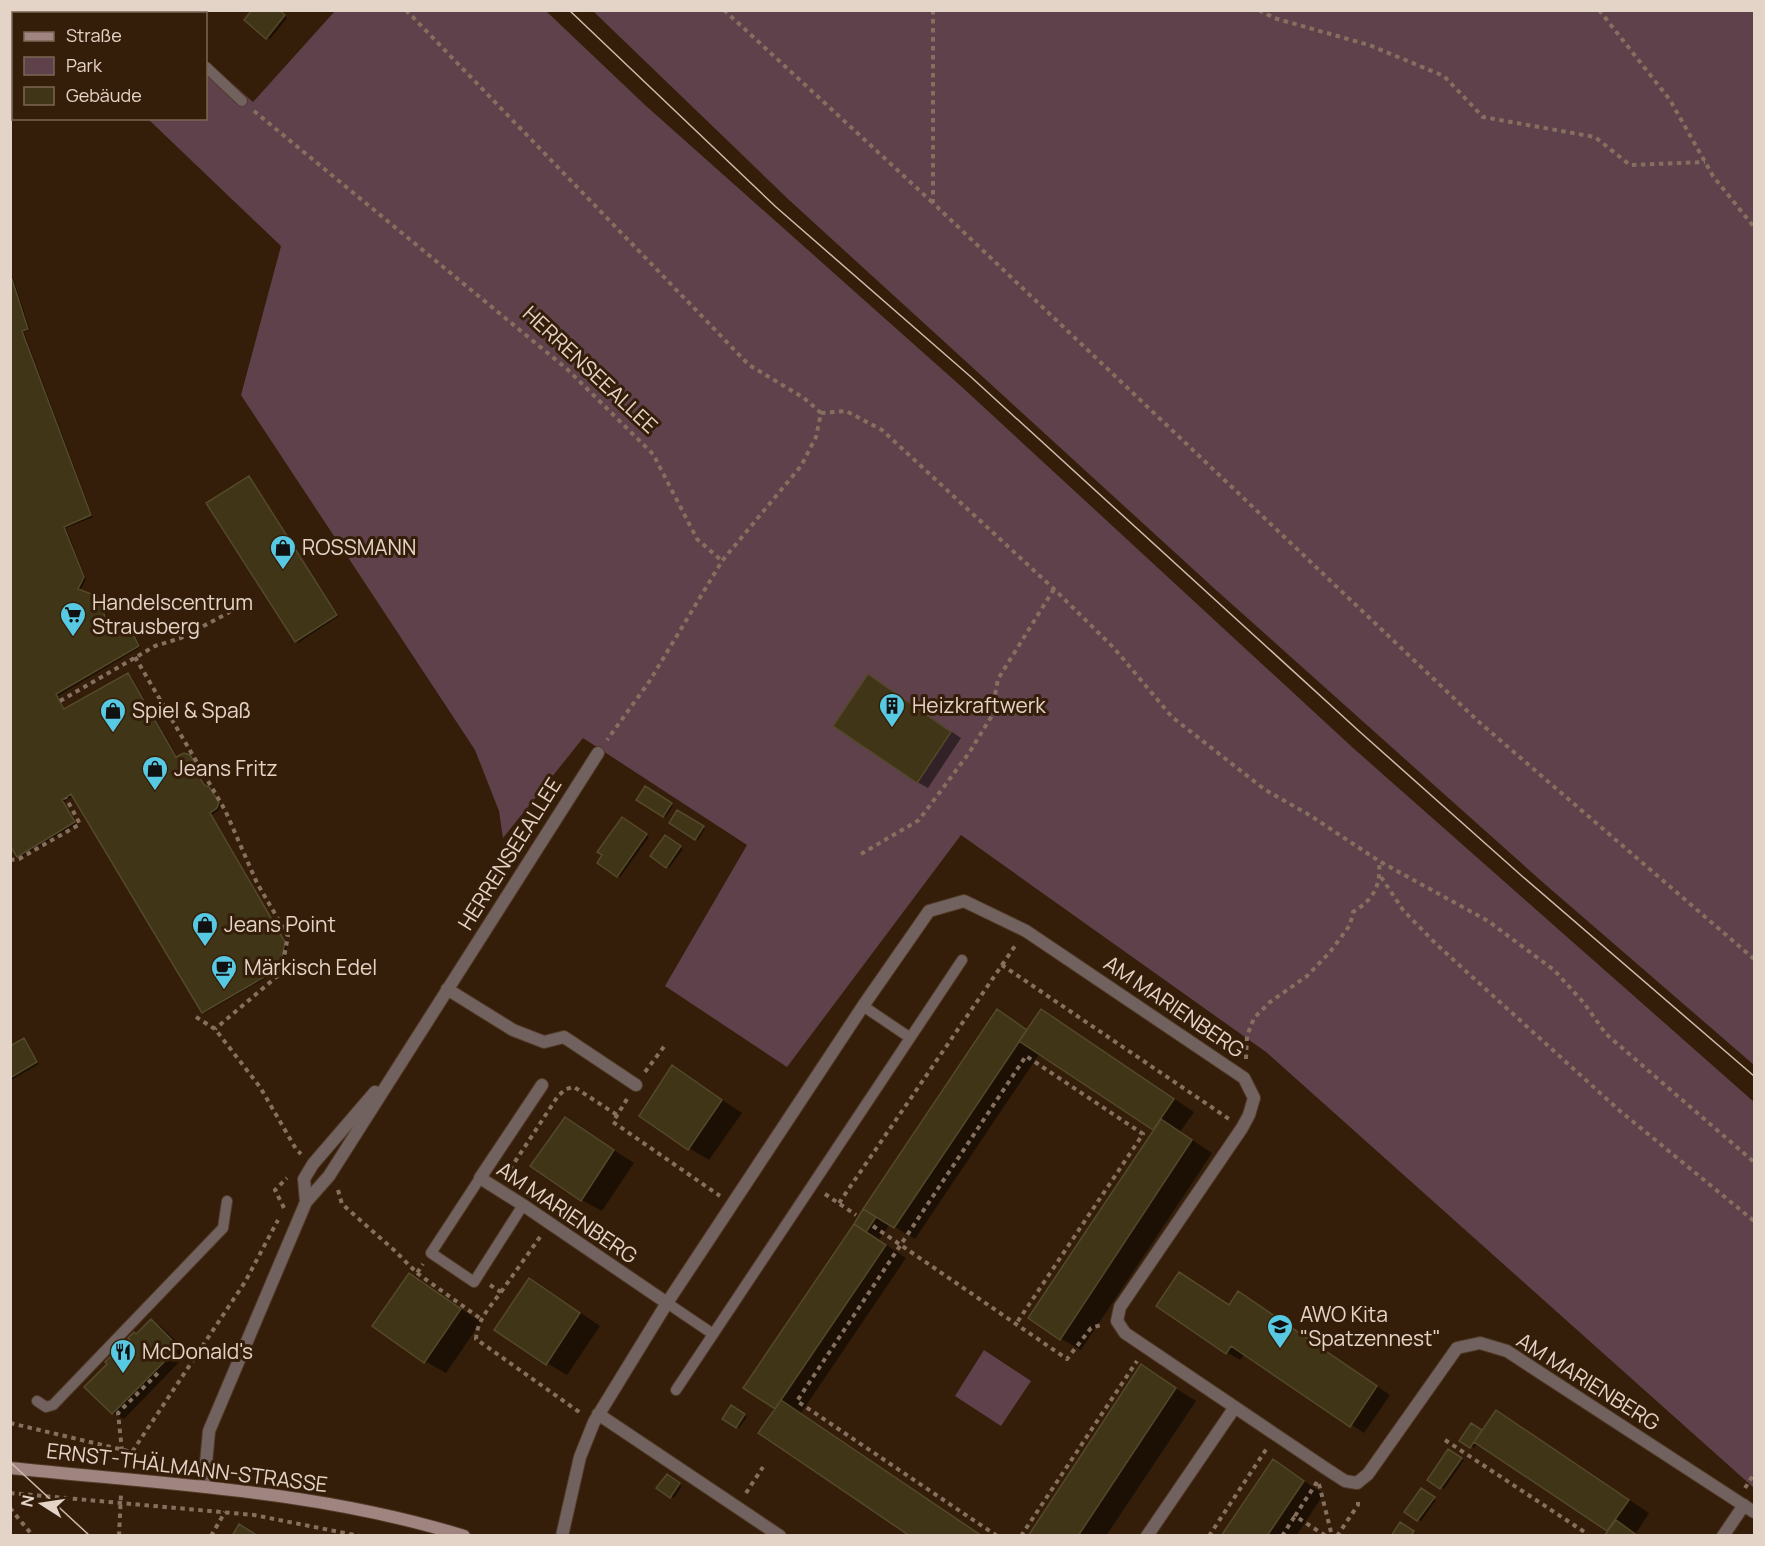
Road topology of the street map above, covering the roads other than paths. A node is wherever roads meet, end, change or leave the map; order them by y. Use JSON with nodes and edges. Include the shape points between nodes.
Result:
{"nodes":[{"id":1,"x":207,"y":69,"type":"edge"},
{"id":2,"x":242,"y":101,"type":"road end"},
{"id":3,"x":598,"y":753,"type":"road end"},
{"id":4,"x":962,"y":960,"type":"dead end"},
{"id":5,"x":447,"y":989,"type":"junction"},
{"id":6,"x":863,"y":1006,"type":"junction"},
{"id":7,"x":909,"y":1037,"type":"junction"},
{"id":8,"x":409,"y":1048,"type":"junction"},
{"id":9,"x":542,"y":1085,"type":"dead end"},
{"id":10,"x":636,"y":1085,"type":"road end"},
{"id":11,"x":480,"y":1178,"type":"junction"},
{"id":12,"x":227,"y":1201,"type":"dead end"},
{"id":13,"x":306,"y":1202,"type":"junction"},
{"id":14,"x":523,"y":1205,"type":"junction"},
{"id":15,"x":667,"y":1303,"type":"junction"},
{"id":16,"x":713,"y":1334,"type":"junction"},
{"id":17,"x":676,"y":1390,"type":"dead end"},
{"id":18,"x":37,"y":1401,"type":"dead end"},
{"id":19,"x":1235,"y":1407,"type":"junction"},
{"id":20,"x":598,"y":1414,"type":"junction"},
{"id":21,"x":10,"y":1468,"type":"edge"},
{"id":22,"x":204,"y":1485,"type":"junction"},
{"id":23,"x":1749,"y":1508,"type":"edge"},
{"id":24,"x":464,"y":1536,"type":"edge"},
{"id":25,"x":562,"y":1536,"type":"edge"},
{"id":26,"x":780,"y":1536,"type":"edge"},
{"id":27,"x":1147,"y":1536,"type":"edge"},
{"id":28,"x":1723,"y":1536,"type":"edge"}],
"edges":[{"from":1,"to":2,"type":"lane"},
{"from":3,"to":5,"type":"street","name":"HERRENSEEALLEE"},
{"from":4,"to":7,"type":"lane"},
{"from":5,"to":8,"type":"street","name":"HERRENSEEALLEE"},
{"from":5,"to":10,"type":"street","via":[[513,1030],[544,1042],[564,1037]]},
{"from":6,"to":7,"type":"lane"},
{"from":6,"to":15,"type":"street","name":"AM MARIENBERG"},
{"from":6,"to":19,"type":"street","name":"AM MARIENBERG","via":[[928,911],[964,901],[1026,931],[1244,1078],[1254,1098],[1249,1115],[1120,1307],[1117,1321],[1125,1333]]},
{"from":7,"to":16,"type":"lane"},
{"from":8,"to":13,"type":"street","name":"HERRENSEEALLEE","via":[[329,1176]]},
{"from":8,"to":13,"type":"street","name":"HERRENSEEALLEE","via":[[313,1164],[304,1179]]},
{"from":9,"to":11,"type":"street","name":"AM MARIENBERG"},
{"from":11,"to":14,"type":"street","name":"AM MARIENBERG"},
{"from":11,"to":14,"type":"lane","via":[[431,1253],[474,1282]]},
{"from":12,"to":18,"type":"lane","via":[[223,1228],[207,1245],[53,1405],[46,1407]]},
{"from":13,"to":22,"type":"street","name":"HERRENSEEALLEE","via":[[209,1431]]},
{"from":14,"to":15,"type":"street","name":"AM MARIENBERG"},
{"from":15,"to":16,"type":"lane","name":"AM MARIENBERG"},
{"from":15,"to":20,"type":"street","name":"AM MARIENBERG"},
{"from":16,"to":17,"type":"lane"},
{"from":19,"to":23,"type":"street","name":"AM MARIENBERG","via":[[1345,1481],[1357,1483],[1368,1474],[1457,1348],[1480,1343],[1507,1351]]},
{"from":19,"to":27,"type":"street"},
{"from":20,"to":25,"type":"street","name":"AM MARIENBERG","via":[[580,1457]]},
{"from":20,"to":26,"type":"street"},
{"from":21,"to":22,"type":"main road","name":"ERNST-THÄLMANN-STRASSE"},
{"from":22,"to":24,"type":"main road","name":"ERNST-THÄLMANN-STRASSE","via":[[318,1502]]},
{"from":23,"to":28,"type":"street"}]}
